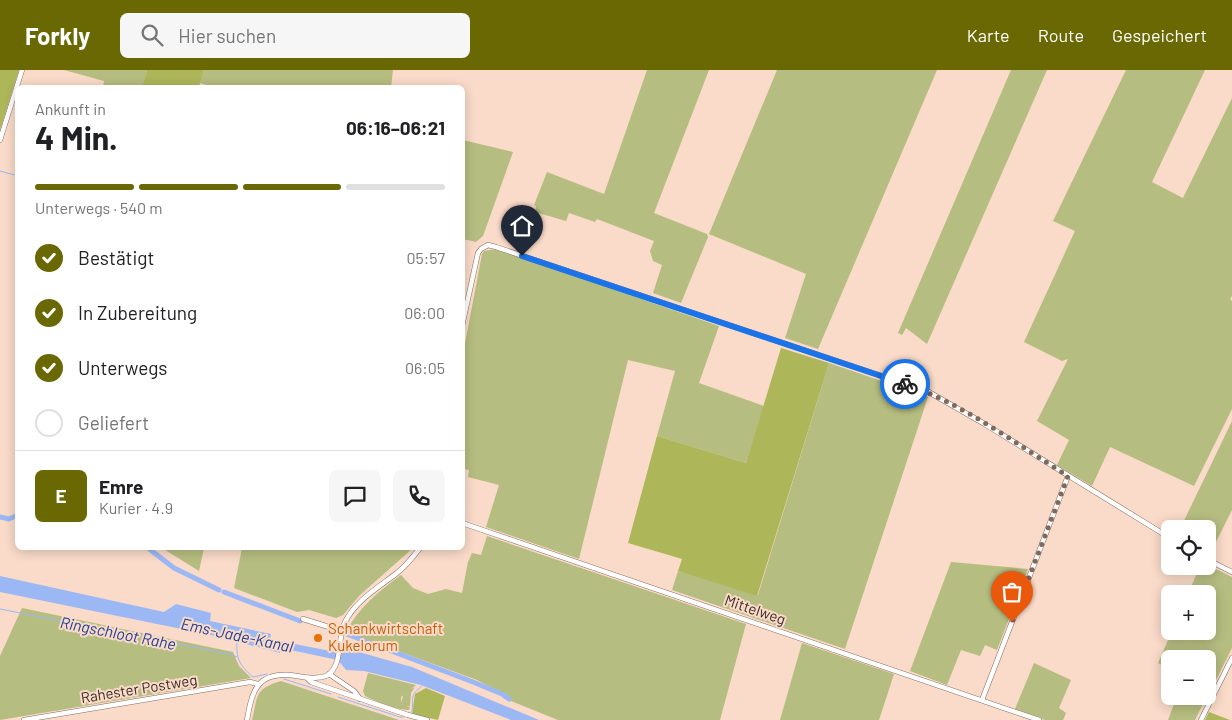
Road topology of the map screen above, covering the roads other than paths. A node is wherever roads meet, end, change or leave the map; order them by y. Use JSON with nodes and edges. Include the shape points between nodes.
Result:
{"nodes":[{"id":1,"x":22,"y":70,"type":"edge"},
{"id":2,"x":17,"y":85,"type":"edge"},
{"id":3,"x":15,"y":92,"type":"edge"},
{"id":4,"x":0,"y":140,"type":"edge"},
{"id":5,"x":465,"y":312,"type":"edge"},
{"id":6,"x":1068,"y":476,"type":"junction"},
{"id":7,"x":465,"y":524,"type":"edge"},
{"id":8,"x":1161,"y":533,"type":"edge"},
{"id":9,"x":418,"y":550,"type":"edge"},
{"id":10,"x":1216,"y":564,"type":"edge"},
{"id":11,"x":1232,"y":572,"type":"edge"},
{"id":12,"x":303,"y":619,"type":"dead end"},
{"id":13,"x":342,"y":631,"type":"junction"},
{"id":14,"x":1232,"y":658,"type":"edge"},
{"id":15,"x":329,"y":674,"type":"junction"},
{"id":16,"x":307,"y":678,"type":"junction"},
{"id":17,"x":258,"y":684,"type":"junction"},
{"id":18,"x":361,"y":700,"type":"junction"},
{"id":19,"x":982,"y":700,"type":"junction"},
{"id":20,"x":24,"y":720,"type":"edge"},
{"id":21,"x":247,"y":720,"type":"edge"},
{"id":22,"x":427,"y":720,"type":"edge"},
{"id":23,"x":1039,"y":720,"type":"edge"},
{"id":24,"x":1201,"y":720,"type":"edge"}],
"edges":[{"from":1,"to":2,"type":"street"},
{"from":3,"to":4,"type":"street"},
{"from":5,"to":6,"type":"street","via":[[476,259],[481,249],[488,245],[496,247],[927,391]]},
{"from":6,"to":8,"type":"street"},
{"from":6,"to":19,"type":"street"},
{"from":7,"to":19,"type":"street","name":"Mittelweg"},
{"from":9,"to":13,"type":"street","via":[[355,608]]},
{"from":10,"to":11,"type":"street"},
{"from":12,"to":13,"type":"street"},
{"from":13,"to":15,"type":"street","via":[[336,664]]},
{"from":14,"to":24,"type":"street"},
{"from":15,"to":16,"type":"street"},
{"from":15,"to":18,"type":"street","via":[[354,691]]},
{"from":16,"to":17,"type":"street","name":"Rahester Postweg","via":[[286,675],[271,677]]},
{"from":16,"to":18,"type":"street"},
{"from":17,"to":20,"type":"street","name":"Rahester Postweg","via":[[250,682]]},
{"from":17,"to":21,"type":"street"},
{"from":18,"to":22,"type":"street"},
{"from":19,"to":23,"type":"street","name":"Mittelweg"}]}
